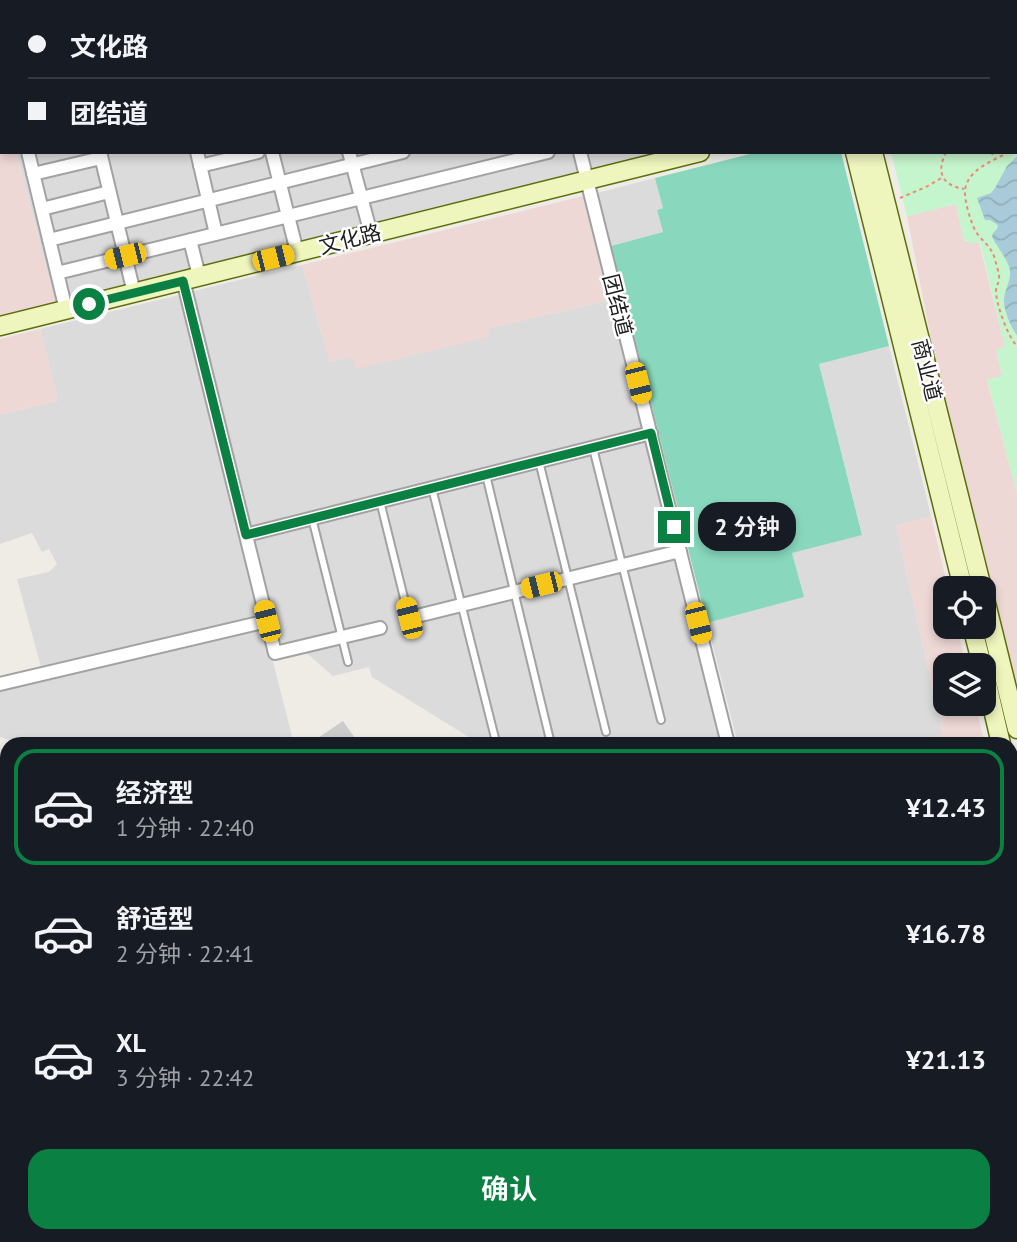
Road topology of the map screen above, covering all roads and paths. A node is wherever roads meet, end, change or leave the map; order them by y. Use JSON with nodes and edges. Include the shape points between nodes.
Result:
{"nodes":[{"id":1,"x":28,"y":154,"type":"edge"},
{"id":2,"x":197,"y":154,"type":"edge"},
{"id":3,"x":250,"y":154,"type":"edge"},
{"id":4,"x":273,"y":154,"type":"edge"},
{"id":5,"x":388,"y":154,"type":"edge"},
{"id":6,"x":533,"y":154,"type":"edge"},
{"id":7,"x":580,"y":154,"type":"edge"},
{"id":8,"x":687,"y":154,"type":"edge"},
{"id":9,"x":855,"y":154,"type":"edge"},
{"id":10,"x":873,"y":154,"type":"edge"},
{"id":11,"x":945,"y":154,"type":"edge"},
{"id":12,"x":992,"y":154,"type":"edge"},
{"id":13,"x":1005,"y":154,"type":"edge"},
{"id":14,"x":100,"y":155,"type":"edge"},
{"id":15,"x":510,"y":157,"type":"edge"},
{"id":16,"x":351,"y":159,"type":"edge"},
{"id":17,"x":996,"y":159,"type":"junction"},
{"id":18,"x":200,"y":166,"type":"junction"},
{"id":19,"x":33,"y":174,"type":"junction"},
{"id":20,"x":943,"y":177,"type":"junction"},
{"id":21,"x":587,"y":180,"type":"junction"},
{"id":22,"x":280,"y":183,"type":"junction"},
{"id":23,"x":965,"y":189,"type":"junction"},
{"id":24,"x":109,"y":192,"type":"junction"},
{"id":25,"x":361,"y":198,"type":"junction"},
{"id":26,"x":208,"y":201,"type":"junction"},
{"id":27,"x":885,"y":203,"type":"junction"},
{"id":28,"x":42,"y":209,"type":"junction"},
{"id":29,"x":288,"y":216,"type":"junction"},
{"id":30,"x":117,"y":224,"type":"junction"},
{"id":31,"x":216,"y":234,"type":"junction"},
{"id":32,"x":371,"y":234,"type":"junction"},
{"id":33,"x":49,"y":240,"type":"junction"},
{"id":34,"x":190,"y":240,"type":"junction"},
{"id":35,"x":297,"y":252,"type":"junction"},
{"id":36,"x":125,"y":256,"type":"junction"},
{"id":37,"x":57,"y":273,"type":"junction"},
{"id":38,"x":191,"y":279,"type":"junction"},
{"id":39,"x":134,"y":293,"type":"junction"},
{"id":40,"x":66,"y":310,"type":"junction"},
{"id":41,"x":0,"y":326,"type":"edge"},
{"id":42,"x":1017,"y":346,"type":"edge"},
{"id":43,"x":651,"y":433,"type":"junction"},
{"id":44,"x":593,"y":448,"type":"junction"},
{"id":45,"x":539,"y":461,"type":"junction"},
{"id":46,"x":486,"y":475,"type":"junction"},
{"id":47,"x":432,"y":488,"type":"junction"},
{"id":48,"x":380,"y":501,"type":"junction"},
{"id":49,"x":312,"y":518,"type":"junction"},
{"id":50,"x":246,"y":535,"type":"junction"},
{"id":51,"x":680,"y":551,"type":"junction"},
{"id":52,"x":622,"y":565,"type":"junction"},
{"id":53,"x":960,"y":576,"type":"edge"},
{"id":54,"x":979,"y":576,"type":"edge"},
{"id":55,"x":568,"y":579,"type":"junction"},
{"id":56,"x":514,"y":592,"type":"junction"},
{"id":57,"x":462,"y":605,"type":"junction"},
{"id":58,"x":409,"y":618,"type":"joint"},
{"id":59,"x":267,"y":621,"type":"junction"},
{"id":60,"x":380,"y":628,"type":"dead end"},
{"id":61,"x":342,"y":637,"type":"junction"},
{"id":62,"x":995,"y":639,"type":"edge"},
{"id":63,"x":348,"y":662,"type":"dead end"},
{"id":64,"x":0,"y":684,"type":"edge"},
{"id":65,"x":994,"y":716,"type":"edge"},
{"id":66,"x":661,"y":720,"type":"dead end"},
{"id":67,"x":1017,"y":729,"type":"edge"},
{"id":68,"x":606,"y":732,"type":"dead end"},
{"id":69,"x":495,"y":737,"type":"dead end"},
{"id":70,"x":549,"y":737,"type":"edge"},
{"id":71,"x":726,"y":737,"type":"edge"},
{"id":72,"x":999,"y":737,"type":"edge"}],
"edges":[{"from":1,"to":19,"type":"street"},
{"from":2,"to":18,"type":"street"},
{"from":3,"to":18,"type":"street"},
{"from":4,"to":22,"type":"street"},
{"from":5,"to":16,"type":"street"},
{"from":6,"to":15,"type":"street"},
{"from":7,"to":21,"type":"street","name":"团结道"},
{"from":8,"to":21,"type":"main road","name":"文化路"},
{"from":9,"to":53,"type":"main road","name":"商业道"},
{"from":10,"to":27,"type":"main road","name":"商业道"},
{"from":11,"to":20,"type":"path"},
{"from":12,"to":17,"type":"path"},
{"from":13,"to":17,"type":"path"},
{"from":14,"to":19,"type":"street"},
{"from":14,"to":24,"type":"street"},
{"from":15,"to":25,"type":"street"},
{"from":16,"to":22,"type":"street"},
{"from":16,"to":25,"type":"street"},
{"from":17,"to":23,"type":"path","via":[[976,171]]},
{"from":18,"to":26,"type":"street"},
{"from":19,"to":28,"type":"street"},
{"from":20,"to":23,"type":"path","via":[[951,186]]},
{"from":20,"to":27,"type":"path"},
{"from":21,"to":32,"type":"main road","name":"文化路"},
{"from":21,"to":43,"type":"street","name":"团结道"},
{"from":22,"to":26,"type":"street"},
{"from":22,"to":29,"type":"street"},
{"from":23,"to":42,"type":"path","via":[[976,232],[994,258],[998,300]]},
{"from":24,"to":28,"type":"street"},
{"from":24,"to":30,"type":"street"},
{"from":25,"to":29,"type":"street"},
{"from":25,"to":32,"type":"street"},
{"from":26,"to":30,"type":"street"},
{"from":26,"to":31,"type":"street"},
{"from":27,"to":54,"type":"main road","name":"商业道"},
{"from":28,"to":33,"type":"street"},
{"from":29,"to":31,"type":"street"},
{"from":29,"to":35,"type":"street"},
{"from":30,"to":33,"type":"street"},
{"from":30,"to":36,"type":"street"},
{"from":31,"to":34,"type":"street"},
{"from":32,"to":35,"type":"main road","name":"文化路"},
{"from":33,"to":37,"type":"street"},
{"from":34,"to":36,"type":"street"},
{"from":34,"to":38,"type":"street"},
{"from":35,"to":38,"type":"main road","name":"文化路"},
{"from":36,"to":37,"type":"street"},
{"from":36,"to":39,"type":"street"},
{"from":37,"to":40,"type":"street"},
{"from":38,"to":39,"type":"main road","name":"文化路"},
{"from":38,"to":50,"type":"street"},
{"from":39,"to":40,"type":"main road","name":"文化路"},
{"from":40,"to":41,"type":"main road","name":"文化路"},
{"from":43,"to":44,"type":"street"},
{"from":43,"to":51,"type":"street","name":"团结道"},
{"from":44,"to":45,"type":"street"},
{"from":44,"to":52,"type":"lane"},
{"from":45,"to":46,"type":"street"},
{"from":45,"to":55,"type":"lane"},
{"from":46,"to":47,"type":"street"},
{"from":46,"to":56,"type":"lane"},
{"from":47,"to":48,"type":"street"},
{"from":47,"to":57,"type":"lane"},
{"from":48,"to":49,"type":"street"},
{"from":48,"to":58,"type":"lane"},
{"from":49,"to":50,"type":"street"},
{"from":49,"to":61,"type":"lane"},
{"from":50,"to":59,"type":"street"},
{"from":51,"to":52,"type":"street"},
{"from":51,"to":71,"type":"street","name":"团结道"},
{"from":52,"to":55,"type":"street"},
{"from":52,"to":66,"type":"lane"},
{"from":55,"to":56,"type":"street"},
{"from":55,"to":68,"type":"lane"},
{"from":56,"to":57,"type":"street"},
{"from":56,"to":70,"type":"lane"},
{"from":57,"to":58,"type":"street"},
{"from":57,"to":69,"type":"lane"},
{"from":59,"to":61,"type":"street","via":[[275,653]]},
{"from":59,"to":64,"type":"street"},
{"from":60,"to":61,"type":"street"},
{"from":61,"to":63,"type":"lane"},
{"from":62,"to":67,"type":"main road"},
{"from":65,"to":72,"type":"main road"}]}
